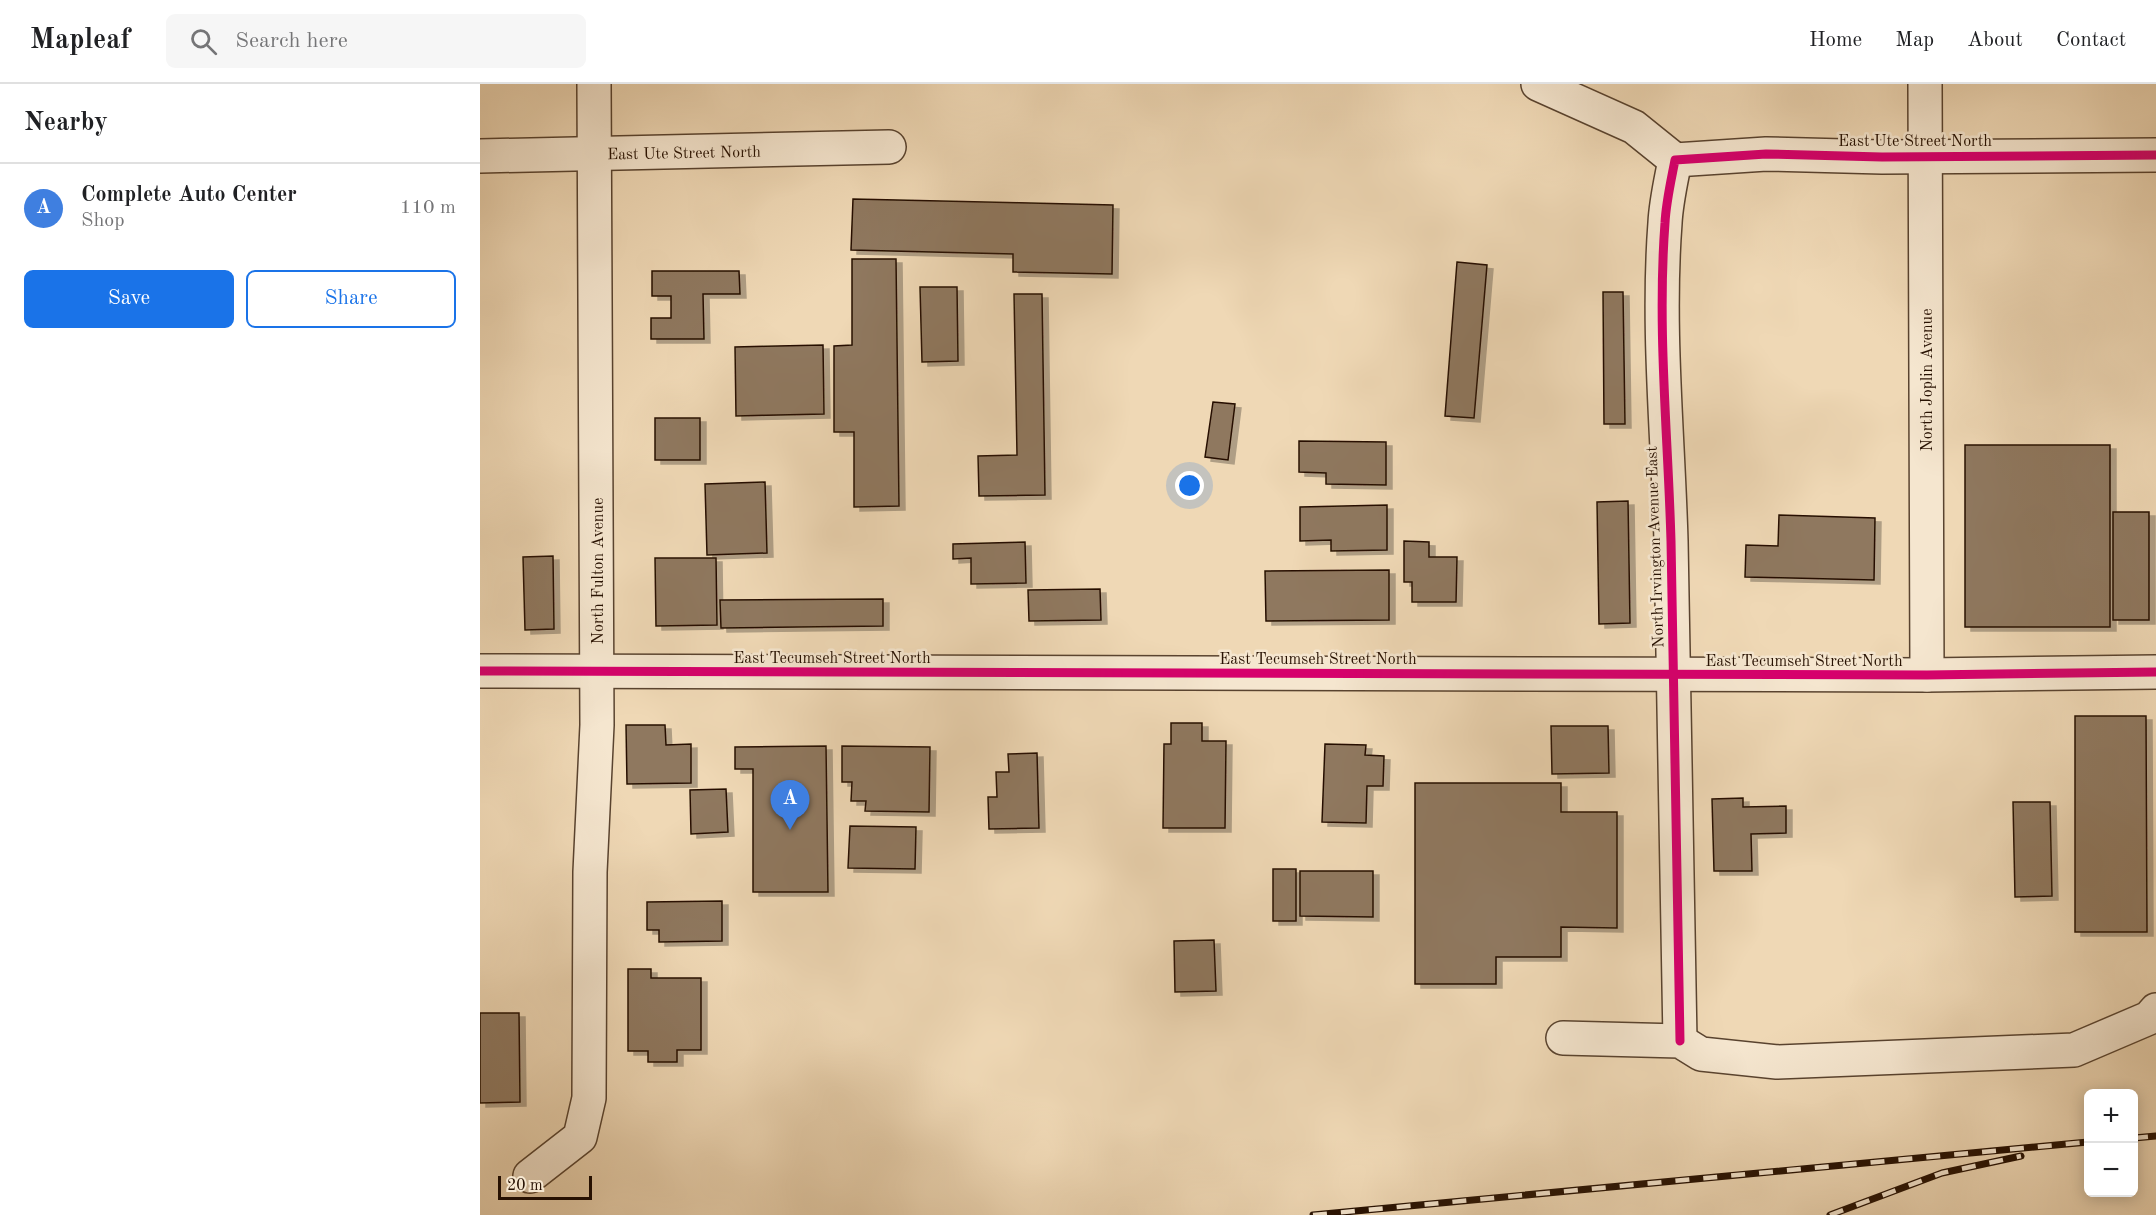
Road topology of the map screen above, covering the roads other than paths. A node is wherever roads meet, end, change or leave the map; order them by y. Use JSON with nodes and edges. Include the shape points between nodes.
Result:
{"nodes":[{"id":1,"x":594,"y":84,"type":"edge"},
{"id":2,"x":1538,"y":84,"type":"edge"},
{"id":3,"x":1925,"y":84,"type":"edge"},
{"id":4,"x":1571,"y":91,"type":"edge"},
{"id":5,"x":889,"y":147,"type":"dead end"},
{"id":6,"x":595,"y":154,"type":"junction"},
{"id":7,"x":2156,"y":155,"type":"edge"},
{"id":8,"x":480,"y":156,"type":"edge"},
{"id":9,"x":1926,"y":156,"type":"junction"},
{"id":10,"x":1675,"y":160,"type":"junction"},
{"id":11,"x":480,"y":671,"type":"edge"},
{"id":12,"x":597,"y":671,"type":"junction"},
{"id":13,"x":2156,"y":672,"type":"edge"},
{"id":14,"x":1673,"y":674,"type":"junction"},
{"id":15,"x":1927,"y":675,"type":"junction"},
{"id":16,"x":2156,"y":1010,"type":"edge"},
{"id":17,"x":1563,"y":1038,"type":"dead end"},
{"id":18,"x":1680,"y":1041,"type":"junction"},
{"id":19,"x":530,"y":1176,"type":"dead end"}],
"edges":[{"from":1,"to":6,"type":"street","name":"North Fulton Avenue"},
{"from":2,"to":4,"type":"street"},
{"from":3,"to":9,"type":"street","name":"North Joplin Avenue"},
{"from":4,"to":10,"type":"street","via":[[1634,127]]},
{"from":5,"to":6,"type":"street","name":"East Ute Street North"},
{"from":6,"to":8,"type":"street","name":"East Ute Street North"},
{"from":6,"to":12,"type":"street","name":"North Fulton Avenue"},
{"from":7,"to":9,"type":"street","name":"East Ute Street North"},
{"from":9,"to":10,"type":"street","name":"East Ute Street North","via":[[1745,154]]},
{"from":9,"to":15,"type":"street","name":"North Joplin Avenue"},
{"from":10,"to":14,"type":"street","name":"North Irvington Avenue East","via":[[1665,222],[1662,301]]},
{"from":11,"to":12,"type":"street","name":"East Tecumseh Street North"},
{"from":12,"to":14,"type":"street","name":"East Tecumseh Street North"},
{"from":12,"to":19,"type":"street","name":"North Fulton Avenue","via":[[590,872],[589,1098],[580,1137]]},
{"from":13,"to":15,"type":"street","name":"East Tecumseh Street North"},
{"from":14,"to":15,"type":"street","name":"East Tecumseh Street North"},
{"from":14,"to":18,"type":"street","name":"North Irvington Avenue East"},
{"from":16,"to":18,"type":"street","via":[[2149,1018],[2074,1050],[1777,1062],[1701,1054]]},
{"from":17,"to":18,"type":"street"}]}
